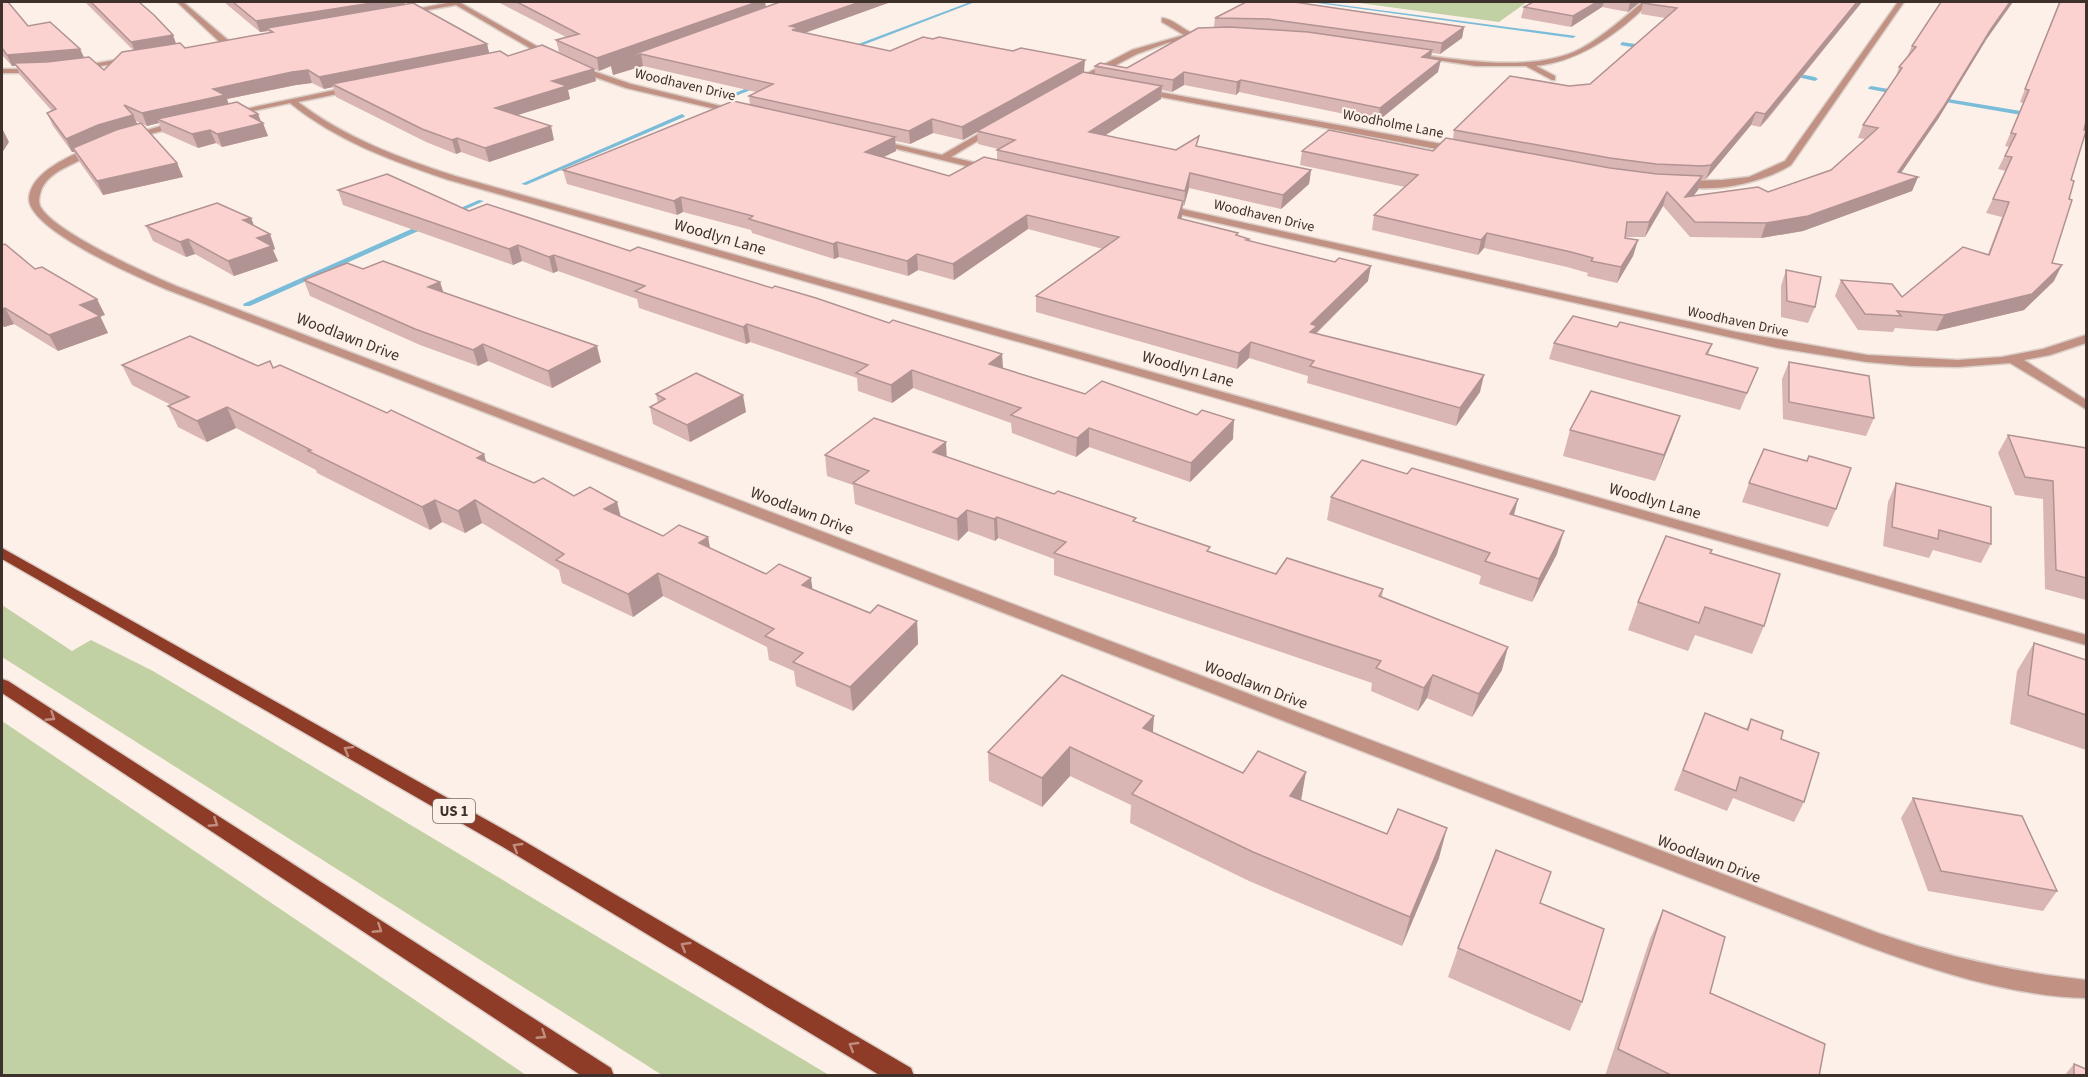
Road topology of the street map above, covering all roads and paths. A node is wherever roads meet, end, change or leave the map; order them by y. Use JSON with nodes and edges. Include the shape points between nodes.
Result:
{"nodes":[{"id":1,"x":180,"y":2,"type":"edge"},
{"id":2,"x":456,"y":2,"type":"edge"},
{"id":3,"x":1647,"y":2,"type":"edge"},
{"id":4,"x":1901,"y":2,"type":"edge"},
{"id":5,"x":400,"y":13,"type":"edge"},
{"id":6,"x":1165,"y":20,"type":"dead end"},
{"id":7,"x":1212,"y":34,"type":"edge"},
{"id":8,"x":1191,"y":36,"type":"junction"},
{"id":9,"x":238,"y":41,"type":"edge"},
{"id":10,"x":226,"y":43,"type":"junction"},
{"id":11,"x":215,"y":45,"type":"edge"},
{"id":12,"x":539,"y":51,"type":"junction"},
{"id":13,"x":1402,"y":54,"type":"edge"},
{"id":14,"x":517,"y":55,"type":"edge"},
{"id":15,"x":146,"y":57,"type":"edge"},
{"id":16,"x":1526,"y":63,"type":"junction"},
{"id":17,"x":74,"y":68,"type":"edge"},
{"id":18,"x":44,"y":70,"type":"edge"},
{"id":19,"x":2,"y":71,"type":"edge"},
{"id":20,"x":22,"y":72,"type":"junction"},
{"id":21,"x":608,"y":72,"type":"edge"},
{"id":22,"x":597,"y":76,"type":"junction"},
{"id":23,"x":1552,"y":78,"type":"dead end"},
{"id":24,"x":1081,"y":80,"type":"junction"},
{"id":25,"x":1093,"y":82,"type":"edge"},
{"id":26,"x":2,"y":83,"type":"edge"},
{"id":27,"x":370,"y":85,"type":"edge"},
{"id":28,"x":1128,"y":88,"type":"edge"},
{"id":29,"x":1064,"y":89,"type":"edge"},
{"id":30,"x":292,"y":100,"type":"junction"},
{"id":31,"x":749,"y":114,"type":"edge"},
{"id":32,"x":217,"y":116,"type":"edge"},
{"id":33,"x":195,"y":120,"type":"edge"},
{"id":34,"x":1004,"y":123,"type":"edge"},
{"id":35,"x":863,"y":140,"type":"edge"},
{"id":36,"x":1469,"y":152,"type":"edge"},
{"id":37,"x":943,"y":158,"type":"junction"},
{"id":38,"x":1001,"y":171,"type":"edge"},
{"id":39,"x":1670,"y":183,"type":"edge"},
{"id":40,"x":1153,"y":205,"type":"edge"},
{"id":41,"x":2086,"y":339,"type":"edge"},
{"id":42,"x":2013,"y":359,"type":"junction"},
{"id":43,"x":2086,"y":405,"type":"edge"},
{"id":44,"x":2,"y":553,"type":"edge"},
{"id":45,"x":2086,"y":640,"type":"edge"},
{"id":46,"x":2,"y":686,"type":"edge"},
{"id":47,"x":2086,"y":989,"type":"edge"},
{"id":48,"x":603,"y":1076,"type":"edge"},
{"id":49,"x":903,"y":1076,"type":"edge"}],
"edges":[{"from":1,"to":10,"type":"street"},
{"from":2,"to":5,"type":"street"},
{"from":2,"to":12,"type":"street","name":"Woodhaven Drive"},
{"from":3,"to":16,"type":"street","via":[[1581,51]]},
{"from":4,"to":39,"type":"street","via":[[1788,163],[1773,172],[1743,179]]},
{"from":6,"to":8,"type":"street"},
{"from":7,"to":8,"type":"street"},
{"from":8,"to":24,"type":"street","via":[[1137,49]]},
{"from":9,"to":10,"type":"street"},
{"from":10,"to":11,"type":"street"},
{"from":12,"to":14,"type":"street"},
{"from":12,"to":22,"type":"street","name":"Woodhaven Drive"},
{"from":13,"to":16,"type":"street","via":[[1462,62]]},
{"from":15,"to":17,"type":"street"},
{"from":16,"to":23,"type":"street"},
{"from":18,"to":20,"type":"street"},
{"from":19,"to":20,"type":"street"},
{"from":20,"to":26,"type":"street"},
{"from":21,"to":22,"type":"street"},
{"from":22,"to":31,"type":"street","name":"Woodhaven Drive"},
{"from":24,"to":25,"type":"street"},
{"from":24,"to":29,"type":"street"},
{"from":27,"to":30,"type":"street"},
{"from":28,"to":36,"type":"street","name":"Woodholme Lane"},
{"from":30,"to":32,"type":"street"},
{"from":30,"to":45,"type":"street","name":"Woodlyn Lane","via":[[358,141],[452,178]]},
{"from":33,"to":47,"type":"street","name":"Woodlawn Drive","via":[[126,138],[77,157],[40,184],[33,198],[35,207],[53,224],[108,258],[172,288],[1811,917],[1953,967],[2023,982]]},
{"from":34,"to":37,"type":"street"},
{"from":35,"to":37,"type":"street"},
{"from":37,"to":38,"type":"street"},
{"from":40,"to":42,"type":"street","name":"Woodhaven Drive","via":[[1794,348],[1902,361]]},
{"from":41,"to":42,"type":"street","name":"Woodhaven Drive","via":[[2055,351]]},
{"from":42,"to":43,"type":"street"},
{"from":49,"to":44,"type":"main road","number":"US 1","one_way":true,"via":[[510,842]]},
{"from":46,"to":48,"type":"main road","one_way":true}]}
